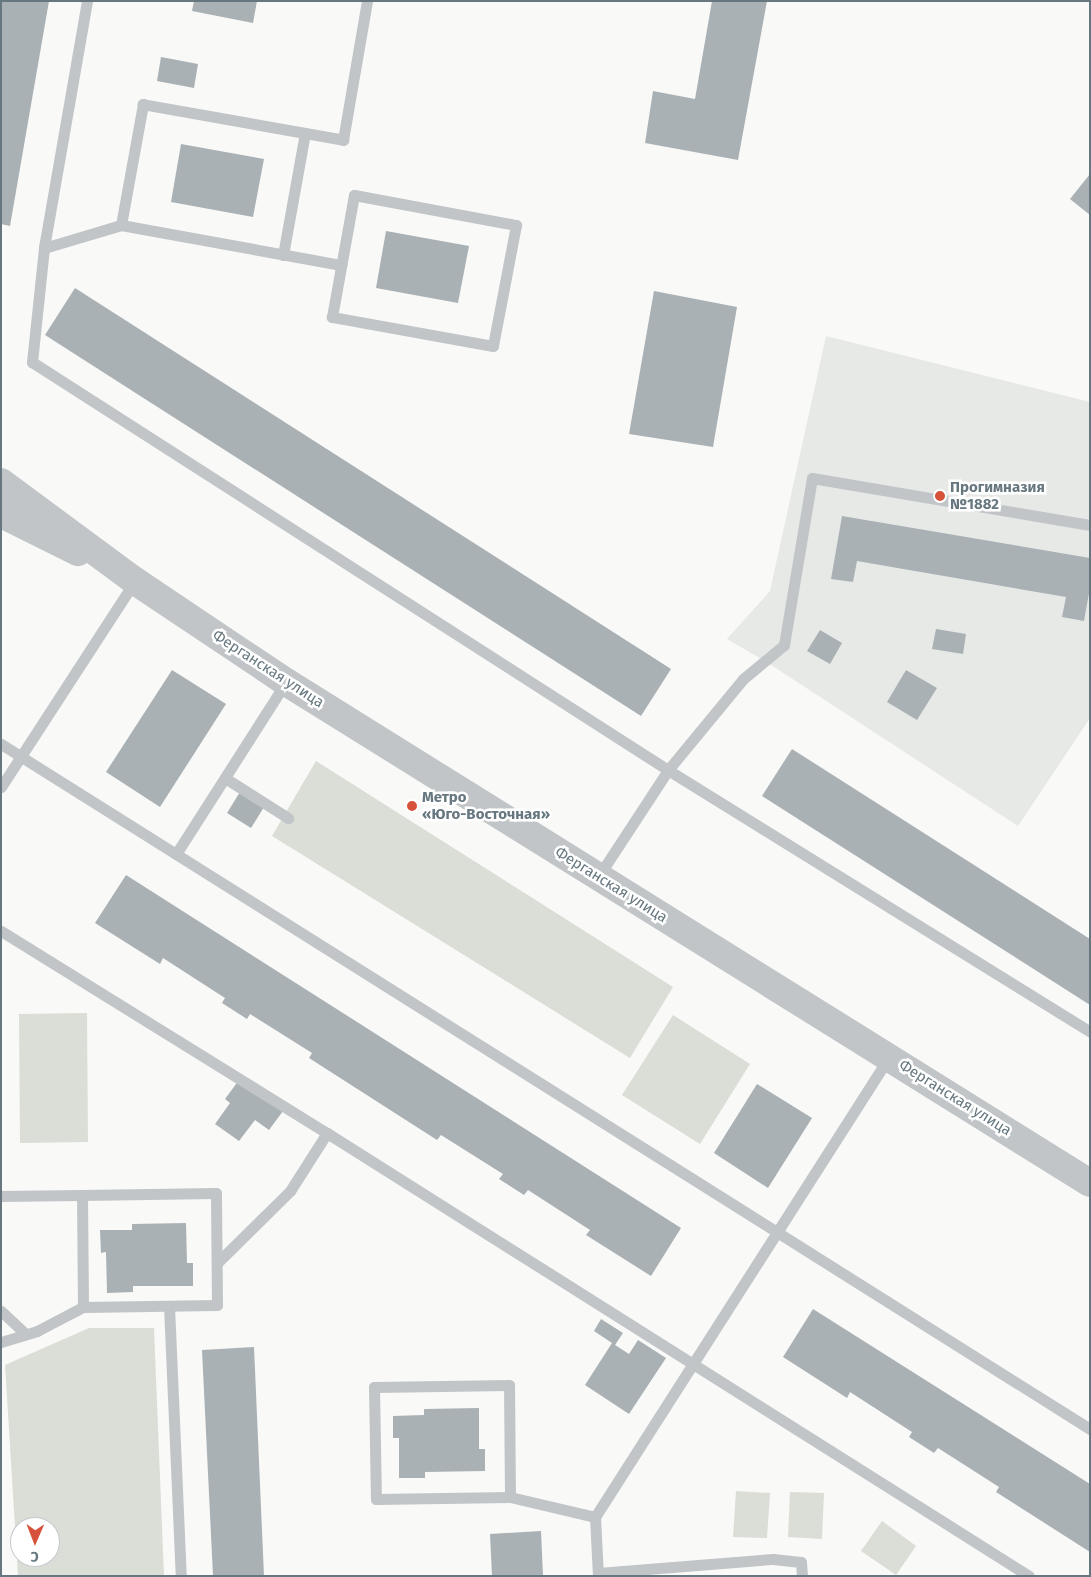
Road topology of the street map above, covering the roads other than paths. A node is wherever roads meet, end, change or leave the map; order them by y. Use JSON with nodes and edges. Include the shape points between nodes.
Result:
{"nodes":[{"id":1,"x":86,"y":1,"type":"edge"},
{"id":2,"x":367,"y":1,"type":"edge"},
{"id":3,"x":305,"y":133,"type":"junction"},
{"id":4,"x":121,"y":225,"type":"junction"},
{"id":5,"x":44,"y":248,"type":"junction"},
{"id":6,"x":283,"y":255,"type":"junction"},
{"id":7,"x":341,"y":265,"type":"junction"},
{"id":8,"x":1,"y":482,"type":"edge"},
{"id":9,"x":1,"y":514,"type":"edge"},
{"id":10,"x":1090,"y":525,"type":"edge"},
{"id":11,"x":135,"y":581,"type":"junction"},
{"id":12,"x":286,"y":682,"type":"junction"},
{"id":13,"x":1,"y":744,"type":"edge"},
{"id":14,"x":21,"y":756,"type":"junction"},
{"id":15,"x":668,"y":770,"type":"junction"},
{"id":16,"x":225,"y":778,"type":"junction"},
{"id":17,"x":1,"y":787,"type":"edge"},
{"id":18,"x":288,"y":818,"type":"dead end"},
{"id":19,"x":176,"y":854,"type":"junction"},
{"id":20,"x":598,"y":878,"type":"junction"},
{"id":21,"x":1,"y":931,"type":"edge"},
{"id":22,"x":1090,"y":1032,"type":"edge"},
{"id":23,"x":889,"y":1057,"type":"junction"},
{"id":24,"x":327,"y":1133,"type":"junction"},
{"id":25,"x":1090,"y":1183,"type":"edge"},
{"id":26,"x":82,"y":1195,"type":"junction"},
{"id":27,"x":1,"y":1196,"type":"edge"},
{"id":28,"x":777,"y":1232,"type":"junction"},
{"id":29,"x":217,"y":1262,"type":"junction"},
{"id":30,"x":169,"y":1306,"type":"junction"},
{"id":31,"x":83,"y":1307,"type":"junction"},
{"id":32,"x":1,"y":1311,"type":"edge"},
{"id":33,"x":26,"y":1334,"type":"junction"},
{"id":34,"x":1,"y":1342,"type":"edge"},
{"id":35,"x":693,"y":1364,"type":"junction"},
{"id":36,"x":1090,"y":1429,"type":"edge"},
{"id":37,"x":510,"y":1497,"type":"junction"},
{"id":38,"x":595,"y":1517,"type":"junction"},
{"id":39,"x":652,"y":1572,"type":"edge"},
{"id":40,"x":598,"y":1574,"type":"edge"},
{"id":41,"x":181,"y":1576,"type":"edge"},
{"id":42,"x":802,"y":1576,"type":"edge"},
{"id":43,"x":1028,"y":1576,"type":"edge"}],
"edges":[{"from":1,"to":5,"type":"lane"},
{"from":2,"to":3,"type":"lane","via":[[343,140]]},
{"from":3,"to":4,"type":"lane","via":[[144,104]]},
{"from":3,"to":6,"type":"lane"},
{"from":4,"to":5,"type":"lane"},
{"from":4,"to":6,"type":"lane"},
{"from":5,"to":15,"type":"lane","via":[[32,362]]},
{"from":6,"to":7,"type":"lane"},
{"from":7,"to":7,"type":"lane","via":[[354,195],[516,225],[493,346],[332,317]]},
{"from":8,"to":11,"type":"street","name":"Ферганская улица"},
{"from":9,"to":11,"type":"street","name":"Ферганская улица"},
{"from":10,"to":15,"type":"lane","via":[[812,478],[784,645],[743,679]]},
{"from":11,"to":12,"type":"street","name":"Ферганская улица"},
{"from":11,"to":14,"type":"lane"},
{"from":12,"to":16,"type":"lane"},
{"from":12,"to":20,"type":"street","name":"Ферганская улица"},
{"from":13,"to":14,"type":"lane"},
{"from":14,"to":17,"type":"lane"},
{"from":14,"to":19,"type":"lane"},
{"from":15,"to":20,"type":"lane"},
{"from":15,"to":22,"type":"lane"},
{"from":16,"to":18,"type":"lane"},
{"from":16,"to":19,"type":"lane"},
{"from":19,"to":28,"type":"lane"},
{"from":20,"to":23,"type":"street","name":"Ферганская улица"},
{"from":21,"to":24,"type":"lane"},
{"from":23,"to":25,"type":"street","name":"Ферганская улица"},
{"from":23,"to":28,"type":"lane"},
{"from":24,"to":29,"type":"lane","via":[[290,1191]]},
{"from":24,"to":35,"type":"lane"},
{"from":26,"to":27,"type":"lane"},
{"from":26,"to":29,"type":"lane","via":[[216,1193]]},
{"from":26,"to":31,"type":"lane"},
{"from":28,"to":35,"type":"lane"},
{"from":28,"to":36,"type":"lane"},
{"from":29,"to":30,"type":"lane","via":[[217,1305]]},
{"from":30,"to":31,"type":"lane"},
{"from":30,"to":41,"type":"lane"},
{"from":31,"to":33,"type":"lane"},
{"from":32,"to":33,"type":"lane"},
{"from":33,"to":34,"type":"lane"},
{"from":35,"to":38,"type":"lane"},
{"from":35,"to":43,"type":"lane"},
{"from":37,"to":37,"type":"lane","via":[[376,1499],[374,1386],[509,1385]]},
{"from":37,"to":38,"type":"lane"},
{"from":38,"to":40,"type":"lane"},
{"from":39,"to":40,"type":"lane"},
{"from":39,"to":42,"type":"lane","via":[[773,1559],[800,1562]]}]}
